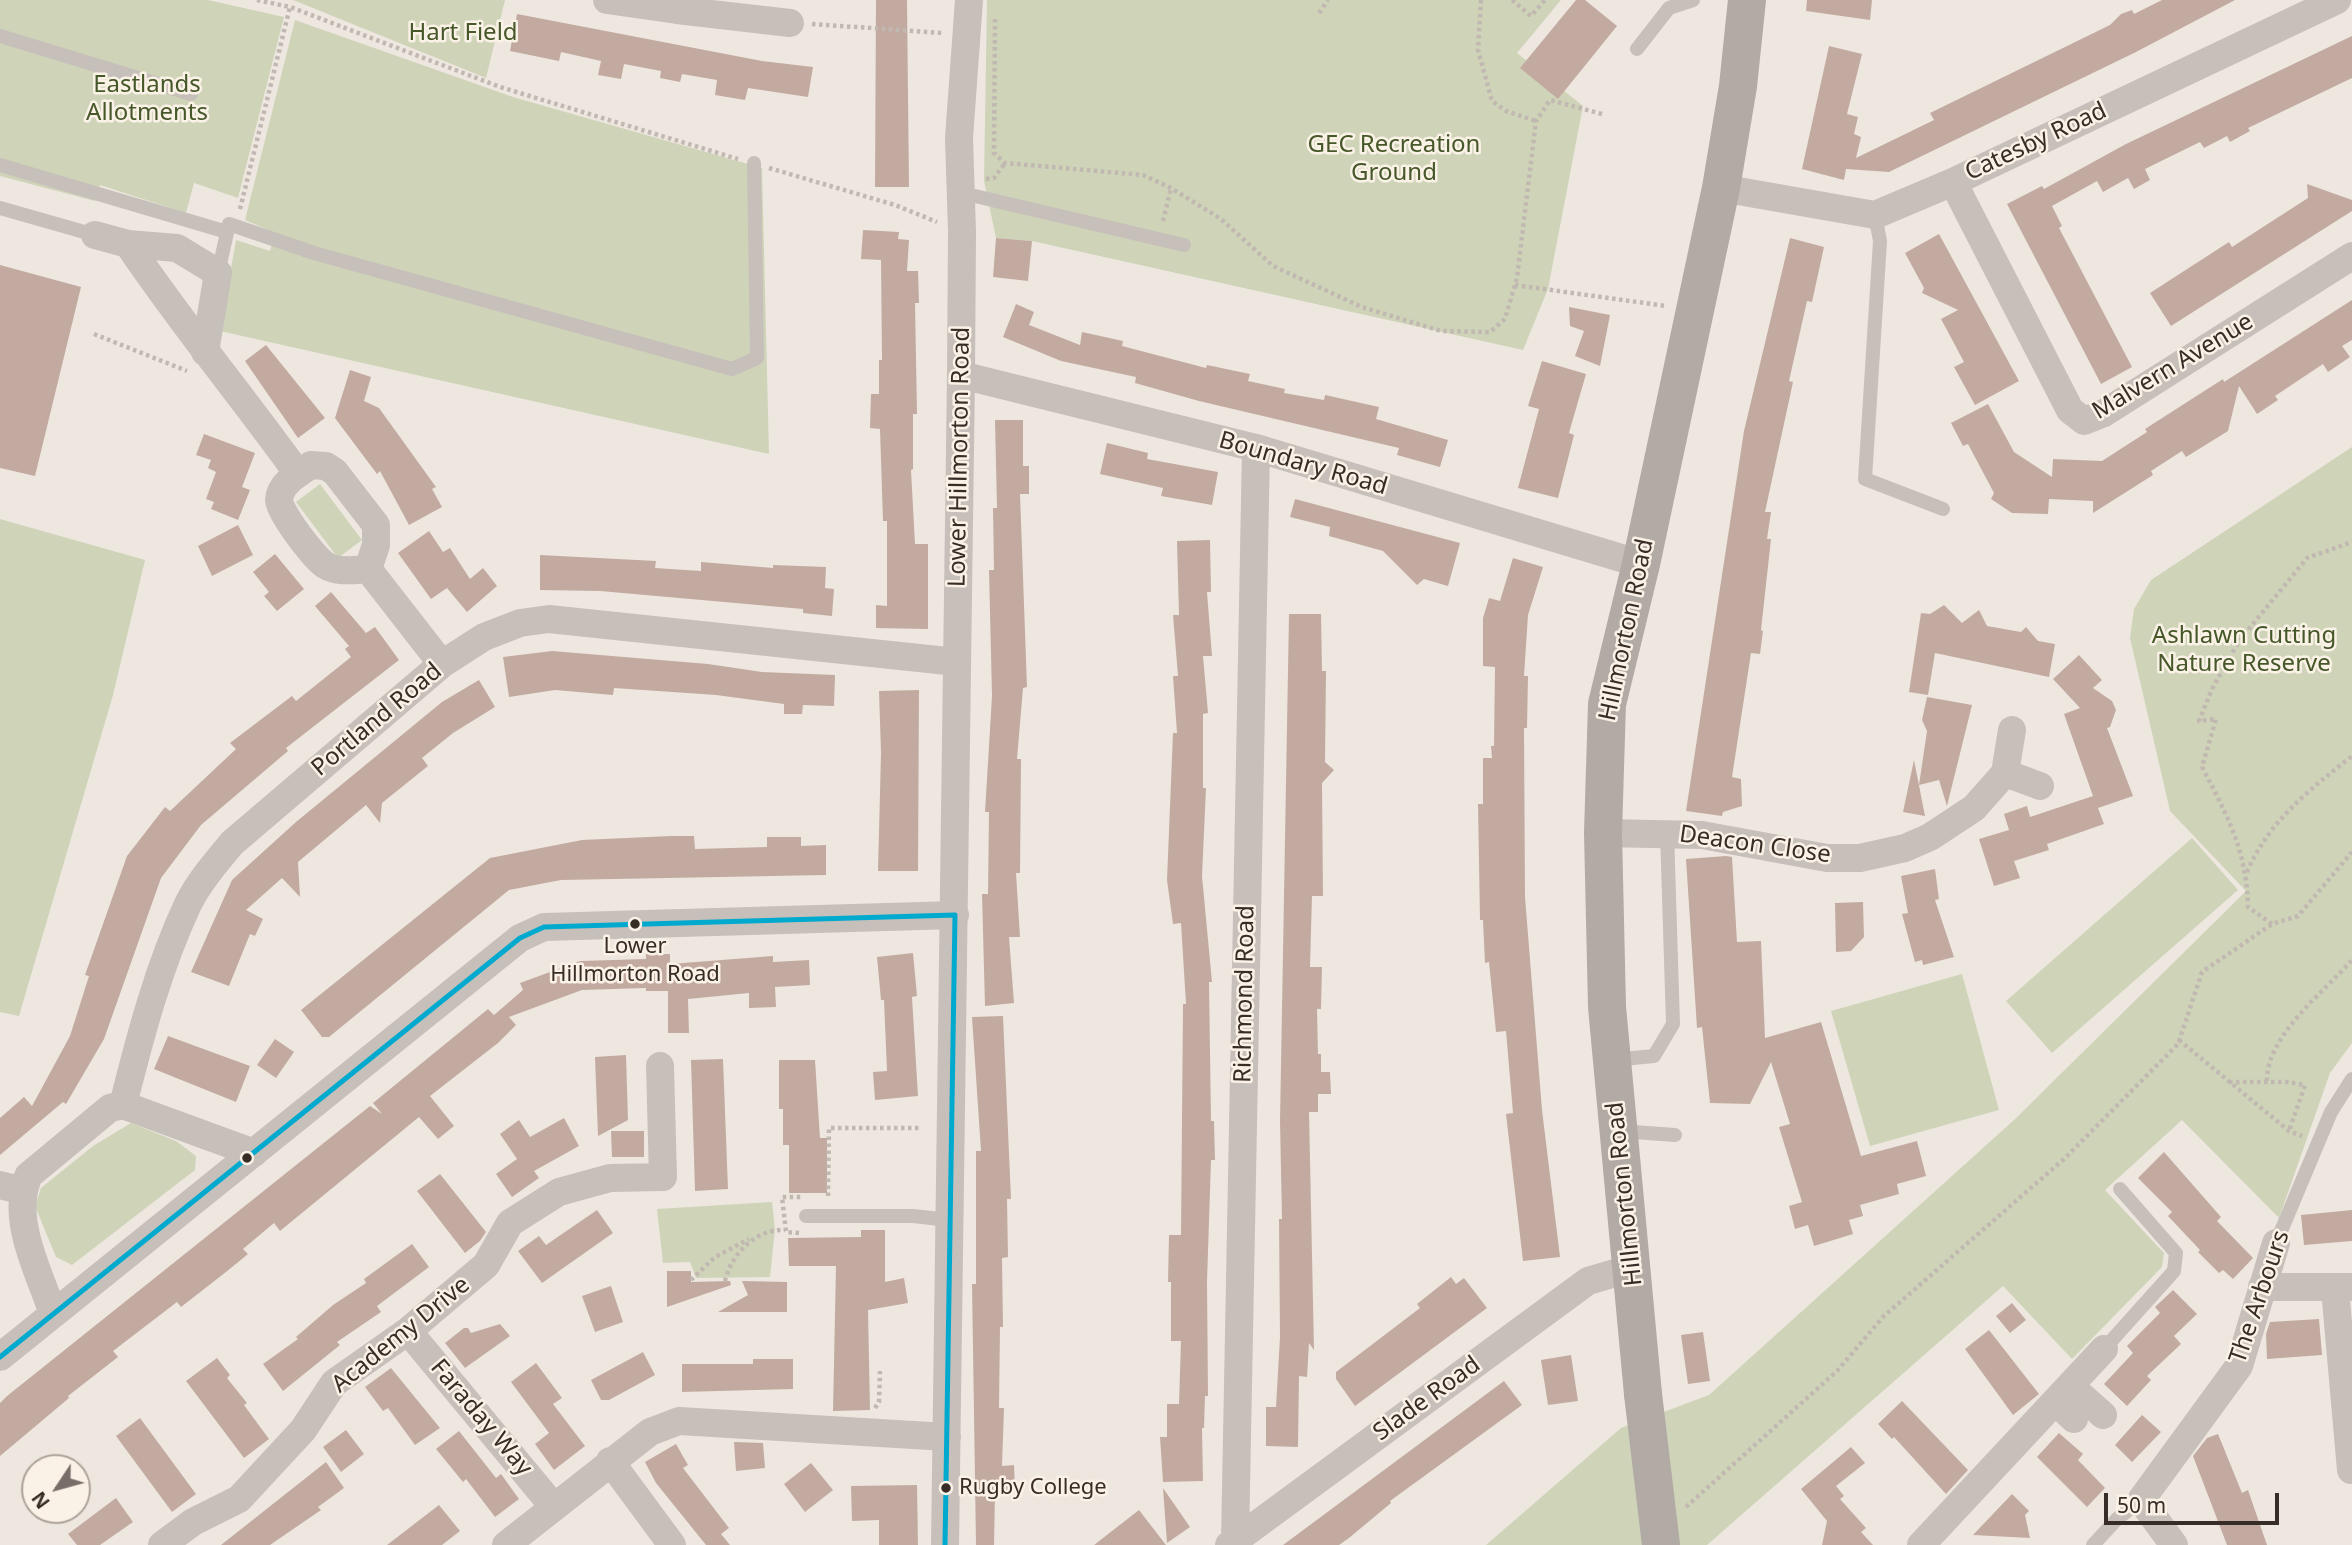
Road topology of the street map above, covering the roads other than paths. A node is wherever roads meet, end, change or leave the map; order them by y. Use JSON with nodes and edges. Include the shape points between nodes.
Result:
{"nodes":[{"id":1,"x":607,"y":0,"type":"edge"},
{"id":2,"x":969,"y":0,"type":"edge"},
{"id":3,"x":1693,"y":0,"type":"edge"},
{"id":4,"x":1747,"y":0,"type":"edge"},
{"id":5,"x":2337,"y":0,"type":"edge"},
{"id":6,"x":677,"y":5,"type":"edge"},
{"id":7,"x":790,"y":23,"type":"road end"},
{"id":8,"x":0,"y":36,"type":"edge"},
{"id":9,"x":1637,"y":48,"type":"dead end"},
{"id":10,"x":191,"y":94,"type":"dead end"},
{"id":11,"x":754,"y":163,"type":"road end"},
{"id":12,"x":0,"y":165,"type":"edge"},
{"id":13,"x":1953,"y":182,"type":"junction"},
{"id":14,"x":1721,"y":188,"type":"junction"},
{"id":15,"x":962,"y":193,"type":"junction"},
{"id":16,"x":0,"y":208,"type":"edge"},
{"id":17,"x":1875,"y":215,"type":"junction"},
{"id":18,"x":231,"y":229,"type":"junction"},
{"id":19,"x":95,"y":235,"type":"joint"},
{"id":20,"x":128,"y":244,"type":"junction"},
{"id":21,"x":1184,"y":245,"type":"dead end"},
{"id":22,"x":2352,"y":256,"type":"edge"},
{"id":23,"x":218,"y":273,"type":"junction"},
{"id":24,"x":198,"y":363,"type":"junction"},
{"id":25,"x":961,"y":375,"type":"junction"},
{"id":26,"x":1256,"y":448,"type":"junction"},
{"id":27,"x":298,"y":474,"type":"junction"},
{"id":28,"x":1943,"y":509,"type":"dead end"},
{"id":29,"x":1641,"y":564,"type":"junction"},
{"id":30,"x":368,"y":569,"type":"junction"},
{"id":31,"x":957,"y":662,"type":"junction"},
{"id":32,"x":442,"y":664,"type":"junction"},
{"id":33,"x":2012,"y":730,"type":"dead end"},
{"id":34,"x":2005,"y":773,"type":"junction"},
{"id":35,"x":2040,"y":786,"type":"dead end"},
{"id":36,"x":1667,"y":832,"type":"junction"},
{"id":37,"x":1602,"y":833,"type":"junction"},
{"id":38,"x":955,"y":915,"type":"junction"},
{"id":39,"x":1612,"y":1060,"type":"junction"},
{"id":40,"x":660,"y":1066,"type":"dead end"},
{"id":41,"x":2352,"y":1079,"type":"edge"},
{"id":42,"x":122,"y":1105,"type":"junction"},
{"id":43,"x":1618,"y":1130,"type":"junction"},
{"id":44,"x":1675,"y":1135,"type":"dead end"},
{"id":45,"x":254,"y":1153,"type":"junction"},
{"id":46,"x":12,"y":1188,"type":"edge"},
{"id":47,"x":2120,"y":1189,"type":"dead end"},
{"id":48,"x":806,"y":1216,"type":"dead end"},
{"id":49,"x":950,"y":1220,"type":"junction"},
{"id":50,"x":2276,"y":1244,"type":"joint"},
{"id":51,"x":1632,"y":1268,"type":"junction"},
{"id":52,"x":2262,"y":1287,"type":"junction"},
{"id":53,"x":2343,"y":1288,"type":"edge"},
{"id":54,"x":53,"y":1314,"type":"junction"},
{"id":55,"x":408,"y":1331,"type":"junction"},
{"id":56,"x":2104,"y":1349,"type":"joint"},
{"id":57,"x":0,"y":1357,"type":"edge"},
{"id":58,"x":2067,"y":1402,"type":"junction"},
{"id":59,"x":2103,"y":1415,"type":"dead end"},
{"id":60,"x":947,"y":1437,"type":"junction"},
{"id":61,"x":610,"y":1461,"type":"junction"},
{"id":62,"x":2351,"y":1470,"type":"edge"},
{"id":63,"x":2141,"y":1500,"type":"junction"},
{"id":64,"x":553,"y":1506,"type":"junction"},
{"id":65,"x":1232,"y":1543,"type":"edge"},
{"id":66,"x":162,"y":1545,"type":"edge"},
{"id":67,"x":506,"y":1545,"type":"edge"},
{"id":68,"x":672,"y":1545,"type":"edge"},
{"id":69,"x":945,"y":1545,"type":"edge"},
{"id":70,"x":1661,"y":1545,"type":"edge"},
{"id":71,"x":1921,"y":1545,"type":"edge"},
{"id":72,"x":2093,"y":1545,"type":"edge"},
{"id":73,"x":2174,"y":1545,"type":"edge"}],
"edges":[{"from":1,"to":6,"type":"street"},
{"from":2,"to":15,"type":"street","name":"Lower Hillmorton Road","via":[[959,138]]},
{"from":3,"to":9,"type":"lane","via":[[1669,8]]},
{"from":4,"to":14,"type":"highway","name":"Hillmorton Road"},
{"from":5,"to":13,"type":"street","name":"Catesby Road"},
{"from":6,"to":7,"type":"street"},
{"from":8,"to":10,"type":"lane"},
{"from":11,"to":18,"type":"lane","via":[[757,358],[732,369]]},
{"from":12,"to":18,"type":"lane"},
{"from":13,"to":17,"type":"street","name":"Catesby Road"},
{"from":13,"to":22,"type":"street","name":"Malvern Avenue","via":[[2070,410],[2084,421],[2104,413]]},
{"from":14,"to":17,"type":"street"},
{"from":14,"to":29,"type":"highway","name":"Hillmorton Road"},
{"from":15,"to":21,"type":"lane"},
{"from":15,"to":25,"type":"street","name":"Lower Hillmorton Road"},
{"from":16,"to":19,"type":"lane"},
{"from":17,"to":28,"type":"lane","via":[[1880,242],[1865,480]]},
{"from":18,"to":23,"type":"lane"},
{"from":19,"to":20,"type":"street"},
{"from":20,"to":23,"type":"street","via":[[177,248]]},
{"from":20,"to":24,"type":"street"},
{"from":23,"to":24,"type":"street"},
{"from":24,"to":27,"type":"street","via":[[243,397]]},
{"from":25,"to":26,"type":"street","name":"Boundary Road"},
{"from":25,"to":31,"type":"street","name":"Lower Hillmorton Road"},
{"from":26,"to":29,"type":"street","name":"Boundary Road"},
{"from":26,"to":65,"type":"street","name":"Richmond Road"},
{"from":27,"to":30,"type":"street","via":[[311,465],[326,466],[376,525],[376,545]]},
{"from":27,"to":30,"type":"street","via":[[286,484],[279,499],[298,534],[325,565],[344,571]]},
{"from":29,"to":37,"type":"highway","name":"Hillmorton Road","via":[[1607,704]]},
{"from":30,"to":32,"type":"street"},
{"from":31,"to":32,"type":"street","name":"Portland Road","via":[[549,619],[520,623],[484,637]]},
{"from":31,"to":38,"type":"street","name":"Lower Hillmorton Road"},
{"from":32,"to":42,"type":"street","name":"Portland Road","via":[[232,843],[208,872],[188,904],[145,1017]]},
{"from":33,"to":34,"type":"street"},
{"from":34,"to":35,"type":"street"},
{"from":34,"to":36,"type":"street","name":"Deacon Close","via":[[1974,808],[1930,837],[1860,858],[1816,857]]},
{"from":36,"to":37,"type":"street","name":"Deacon Close"},
{"from":36,"to":39,"type":"lane","via":[[1673,1024],[1654,1056]]},
{"from":37,"to":39,"type":"highway","name":"Hillmorton Road"},
{"from":38,"to":45,"type":"street","via":[[544,927],[520,938],[414,1020]]},
{"from":38,"to":49,"type":"street","name":"Lower Hillmorton Road"},
{"from":39,"to":43,"type":"highway","name":"Hillmorton Road"},
{"from":40,"to":55,"type":"street","name":"Academy Drive","via":[[663,1177],[610,1178],[559,1192],[510,1223],[486,1265]]},
{"from":41,"to":50,"type":"lane","name":"The Arbours","via":[[2331,1112]]},
{"from":42,"to":45,"type":"street"},
{"from":42,"to":46,"type":"street","via":[[110,1108]]},
{"from":43,"to":44,"type":"lane"},
{"from":43,"to":51,"type":"highway","name":"Hillmorton Road"},
{"from":45,"to":54,"type":"street"},
{"from":46,"to":54,"type":"street"},
{"from":47,"to":56,"type":"lane","via":[[2176,1253],[2174,1271]]},
{"from":48,"to":49,"type":"lane"},
{"from":49,"to":60,"type":"street","name":"Lower Hillmorton Road"},
{"from":50,"to":52,"type":"street","name":"The Arbours"},
{"from":51,"to":65,"type":"street","name":"Slade Road","via":[[1588,1281]]},
{"from":51,"to":70,"type":"highway","name":"Hillmorton Road","bridge":true},
{"from":52,"to":53,"type":"street"},
{"from":52,"to":63,"type":"street","name":"The Arbours","via":[[2239,1366]]},
{"from":53,"to":62,"type":"street"},
{"from":54,"to":57,"type":"street"},
{"from":55,"to":64,"type":"street","name":"Faraday Way"},
{"from":55,"to":66,"type":"street","name":"Academy Drive","via":[[334,1383],[303,1430],[239,1499],[193,1522]]},
{"from":56,"to":58,"type":"street"},
{"from":58,"to":59,"type":"street"},
{"from":58,"to":71,"type":"street"},
{"from":60,"to":61,"type":"street","via":[[679,1421],[650,1432]]},
{"from":60,"to":69,"type":"street","name":"Lower Hillmorton Road"},
{"from":61,"to":64,"type":"street"},
{"from":61,"to":68,"type":"street"},
{"from":63,"to":72,"type":"lane"},
{"from":63,"to":73,"type":"street"},
{"from":64,"to":67,"type":"street"}]}
